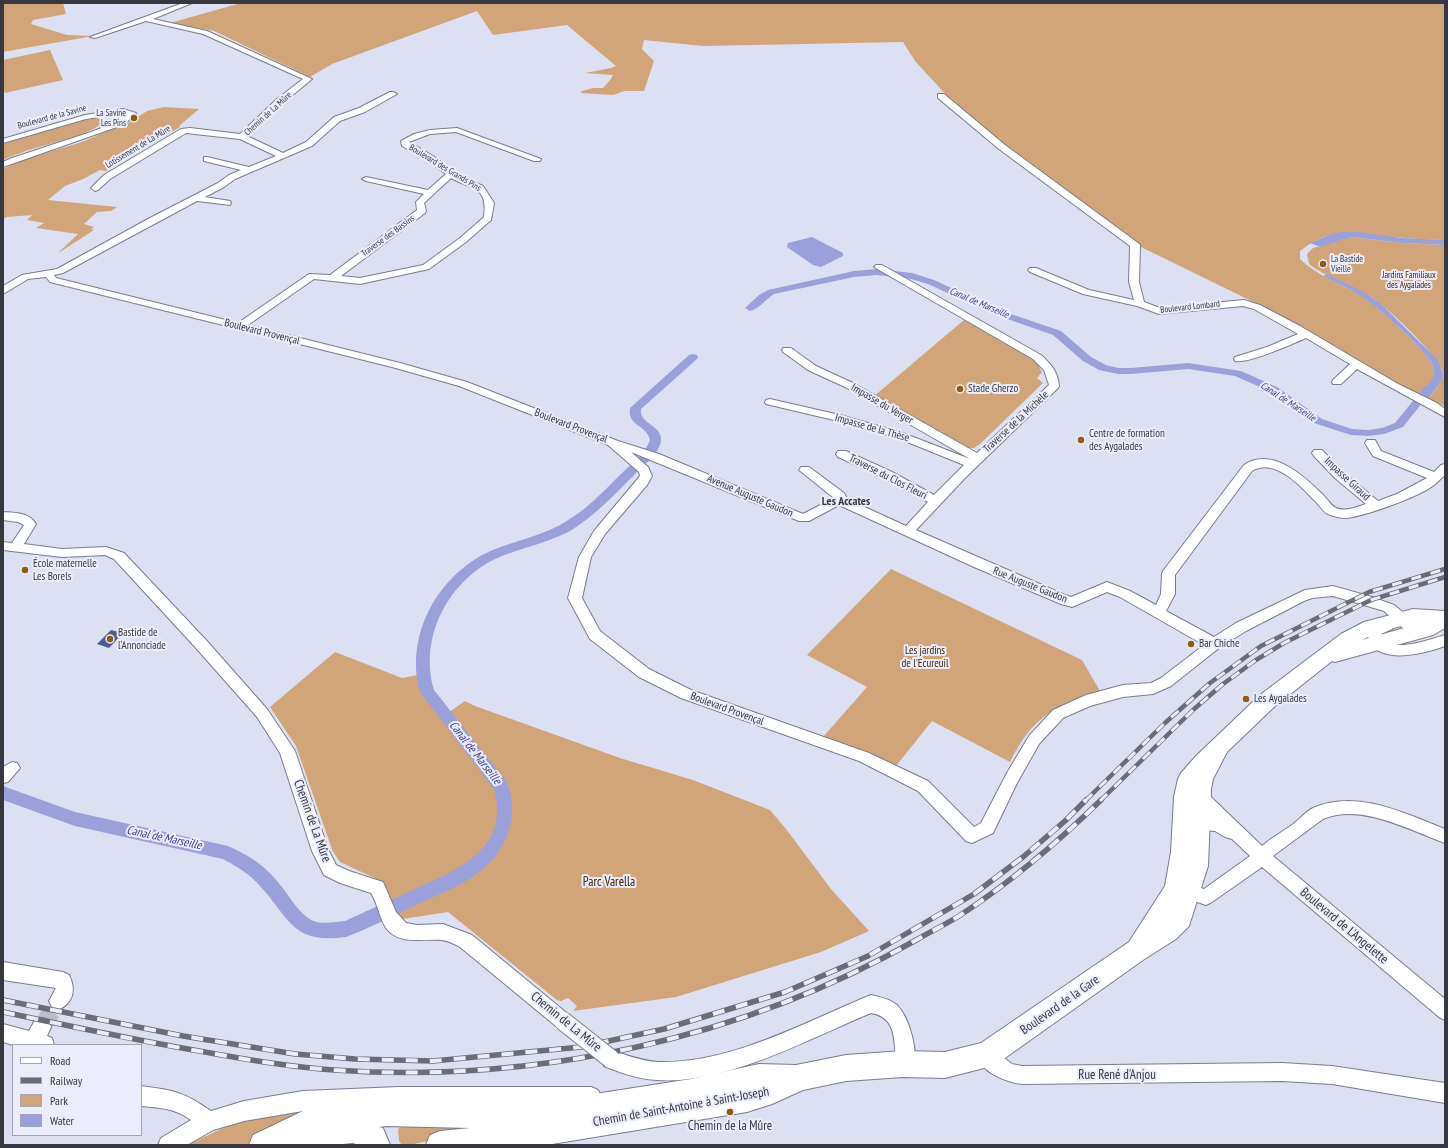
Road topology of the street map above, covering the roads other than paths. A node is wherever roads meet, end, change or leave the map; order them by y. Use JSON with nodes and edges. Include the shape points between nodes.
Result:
{"nodes":[{"id":1,"x":190,"y":3,"type":"edge"},
{"id":2,"x":146,"y":19,"type":"junction"},
{"id":3,"x":93,"y":37,"type":"dead end"},
{"id":4,"x":393,"y":94,"type":"dead end"},
{"id":5,"x":941,"y":96,"type":"dead end"},
{"id":6,"x":85,"y":117,"type":"junction"},
{"id":7,"x":93,"y":133,"type":"junction"},
{"id":8,"x":242,"y":137,"type":"junction"},
{"id":9,"x":3,"y":141,"type":"edge"},
{"id":10,"x":283,"y":156,"type":"junction"},
{"id":11,"x":207,"y":159,"type":"dead end"},
{"id":12,"x":537,"y":159,"type":"dead end"},
{"id":13,"x":3,"y":165,"type":"edge"},
{"id":14,"x":250,"y":170,"type":"junction"},
{"id":15,"x":451,"y":174,"type":"junction"},
{"id":16,"x":366,"y":179,"type":"dead end"},
{"id":17,"x":95,"y":188,"type":"dead end"},
{"id":18,"x":430,"y":194,"type":"junction"},
{"id":19,"x":196,"y":198,"type":"junction"},
{"id":20,"x":227,"y":203,"type":"dead end"},
{"id":21,"x":879,"y":267,"type":"dead end"},
{"id":22,"x":1033,"y":270,"type":"dead end"},
{"id":23,"x":49,"y":275,"type":"junction"},
{"id":24,"x":332,"y":278,"type":"junction"},
{"id":25,"x":3,"y":291,"type":"edge"},
{"id":26,"x":1140,"y":304,"type":"junction"},
{"id":27,"x":240,"y":326,"type":"junction"},
{"id":28,"x":1306,"y":334,"type":"junction"},
{"id":29,"x":787,"y":350,"type":"dead end"},
{"id":30,"x":1239,"y":359,"type":"dead end"},
{"id":31,"x":1356,"y":364,"type":"junction"},
{"id":32,"x":1337,"y":382,"type":"dead end"},
{"id":33,"x":770,"y":402,"type":"dead end"},
{"id":34,"x":1445,"y":414,"type":"edge"},
{"id":35,"x":612,"y":442,"type":"joint"},
{"id":36,"x":1371,"y":443,"type":"dead end"},
{"id":37,"x":1318,"y":453,"type":"dead end"},
{"id":38,"x":634,"y":454,"type":"junction"},
{"id":39,"x":842,"y":454,"type":"dead end"},
{"id":40,"x":974,"y":461,"type":"junction"},
{"id":41,"x":1445,"y":468,"type":"edge"},
{"id":42,"x":805,"y":470,"type":"dead end"},
{"id":43,"x":1435,"y":477,"type":"junction"},
{"id":44,"x":840,"y":501,"type":"junction"},
{"id":45,"x":935,"y":501,"type":"junction"},
{"id":46,"x":1376,"y":506,"type":"junction"},
{"id":47,"x":3,"y":516,"type":"edge"},
{"id":48,"x":908,"y":532,"type":"junction"},
{"id":49,"x":3,"y":546,"type":"edge"},
{"id":50,"x":16,"y":547,"type":"junction"},
{"id":51,"x":1158,"y":613,"type":"junction"},
{"id":52,"x":1401,"y":618,"type":"junction"},
{"id":53,"x":1445,"y":619,"type":"edge"},
{"id":54,"x":1426,"y":630,"type":"junction"},
{"id":55,"x":1445,"y":640,"type":"edge"},
{"id":56,"x":1377,"y":643,"type":"junction"},
{"id":57,"x":1214,"y":644,"type":"junction"},
{"id":58,"x":1327,"y":657,"type":"junction"},
{"id":59,"x":1218,"y":749,"type":"junction"},
{"id":60,"x":1200,"y":789,"type":"junction"},
{"id":61,"x":1198,"y":823,"type":"junction"},
{"id":62,"x":1445,"y":836,"type":"edge"},
{"id":63,"x":1243,"y":839,"type":"junction"},
{"id":64,"x":1262,"y":857,"type":"junction"},
{"id":65,"x":1183,"y":872,"type":"junction"},
{"id":66,"x":3,"y":971,"type":"edge"},
{"id":67,"x":58,"y":1001,"type":"tunnel mouth"},
{"id":68,"x":1445,"y":1012,"type":"edge"},
{"id":69,"x":3,"y":1033,"type":"edge"},
{"id":70,"x":40,"y":1038,"type":"edge"},
{"id":71,"x":984,"y":1055,"type":"junction"},
{"id":72,"x":906,"y":1064,"type":"junction"},
{"id":73,"x":796,"y":1078,"type":"junction"},
{"id":74,"x":1445,"y":1093,"type":"edge"},
{"id":75,"x":142,"y":1096,"type":"edge"},
{"id":76,"x":649,"y":1098,"type":"junction"},
{"id":77,"x":209,"y":1121,"type":"junction"},
{"id":78,"x":544,"y":1132,"type":"junction"},
{"id":79,"x":168,"y":1145,"type":"edge"},
{"id":80,"x":263,"y":1145,"type":"edge"},
{"id":81,"x":288,"y":1145,"type":"edge"},
{"id":82,"x":376,"y":1145,"type":"edge"},
{"id":83,"x":440,"y":1145,"type":"edge"},
{"id":84,"x":494,"y":1145,"type":"edge"}],
"edges":[{"from":1,"to":2,"type":"street"},
{"from":2,"to":3,"type":"street"},
{"from":2,"to":8,"type":"street","name":"Chemin de La Mûre","via":[[205,32],[308,79]]},
{"from":4,"to":10,"type":"street","via":[[337,119],[309,144]]},
{"from":5,"to":26,"type":"street","via":[[1016,158],[1135,245],[1134,282]]},
{"from":6,"to":7,"type":"street","name":"Boulevard de la Savine","via":[[104,117],[109,120],[105,126]]},
{"from":6,"to":7,"type":"street","name":"Boulevard de la Savine","via":[[127,111],[132,113],[129,117]]},
{"from":6,"to":9,"type":"street","name":"Boulevard de la Savine"},
{"from":7,"to":13,"type":"street","name":"Boulevard de la Savine","via":[[24,155]]},
{"from":8,"to":10,"type":"street","name":"Chemin de La Mûre"},
{"from":8,"to":17,"type":"street","name":"Lotissement de La Mûre","via":[[184,131],[107,177]]},
{"from":10,"to":14,"type":"street"},
{"from":11,"to":14,"type":"street"},
{"from":12,"to":15,"type":"street","name":"Boulevard des Grands Pins","via":[[456,130],[424,134],[405,141],[405,144]]},
{"from":14,"to":19,"type":"street","via":[[232,177]]},
{"from":15,"to":18,"type":"street","name":"Traverse des Bassins"},
{"from":15,"to":24,"type":"street","name":"Boulevard des Grands Pins","via":[[480,188],[486,195],[490,203],[488,218],[426,267],[360,281]]},
{"from":16,"to":18,"type":"street"},
{"from":18,"to":24,"type":"street","name":"Traverse des Bassins","via":[[420,202],[422,211]]},
{"from":19,"to":20,"type":"street"},
{"from":19,"to":23,"type":"street"},
{"from":21,"to":40,"type":"street","name":"Traverse de la Michèle","via":[[1038,357],[1049,367],[1054,377],[1054,386]]},
{"from":22,"to":26,"type":"street","name":"Boulevard Lombard","via":[[1086,292]]},
{"from":23,"to":25,"type":"street","via":[[16,281]]},
{"from":23,"to":27,"type":"street","name":"Boulevard Provençal","via":[[53,280]]},
{"from":24,"to":27,"type":"street","name":"Boulevard des Grands Pins","via":[[312,276],[306,279]]},
{"from":26,"to":28,"type":"street","name":"Boulevard Lombard","via":[[1159,311],[1244,303],[1257,307]]},
{"from":27,"to":35,"type":"street","name":"Boulevard Provençal","via":[[463,384]]},
{"from":28,"to":30,"type":"street"},
{"from":28,"to":31,"type":"street","name":"Boulevard Lombard"},
{"from":29,"to":40,"type":"street","name":"Impasse du Verger","via":[[812,368],[849,385]]},
{"from":31,"to":32,"type":"street"},
{"from":31,"to":34,"type":"street","name":"Boulevard Lombard"},
{"from":33,"to":40,"type":"street","name":"Impasse de la Thèse","via":[[899,435]]},
{"from":35,"to":38,"type":"street","name":"Avenue Auguste Gaudon"},
{"from":36,"to":43,"type":"street","via":[[1377,453]]},
{"from":37,"to":46,"type":"street","name":"Impasse Giraud"},
{"from":38,"to":44,"type":"street","name":"Avenue Auguste Gaudon","via":[[655,457],[799,517],[805,518]]},
{"from":38,"to":57,"type":"street","name":"Boulevard Provençal","via":[[646,476],[600,531],[585,557],[575,598],[595,636],[644,673],[686,694],[864,757],[923,786],[972,836],[987,828],[1034,740],[1058,714],[1086,701],[1115,693],[1153,688],[1166,682]]},
{"from":39,"to":45,"type":"street","name":"Traverse du Clos Fleuri"},
{"from":40,"to":45,"type":"street","name":"Traverse de la Michèle"},
{"from":41,"to":43,"type":"street"},
{"from":42,"to":44,"type":"street","via":[[840,496]]},
{"from":43,"to":46,"type":"street","via":[[1401,497]]},
{"from":44,"to":48,"type":"street"},
{"from":45,"to":48,"type":"street","name":"Traverse de la Michèle"},
{"from":46,"to":51,"type":"street","via":[[1345,514],[1331,511],[1298,477],[1273,465],[1257,463],[1248,468],[1168,574],[1168,594]]},
{"from":47,"to":50,"type":"street","via":[[22,519],[30,524]]},
{"from":48,"to":51,"type":"street","name":"Rue Auguste Gaudon","via":[[1061,600],[1072,602],[1107,587]]},
{"from":49,"to":50,"type":"street"},
{"from":50,"to":72,"type":"street","name":"Chemin de La Mûre","bridge":true,"via":[[62,553],[106,551],[119,556],[262,713],[287,751],[320,851],[330,870],[346,878],[377,887],[383,895],[390,917],[395,925],[404,931],[441,932],[466,941],[612,1059],[644,1069],[667,1071],[696,1068],[734,1059],[792,1039],[871,1004],[879,1004],[896,1018],[903,1036]]},
{"from":51,"to":57,"type":"street","name":"Rue Auguste Gaudon"},
{"from":52,"to":53,"type":"main road","via":[[1413,616]]},
{"from":52,"to":54,"type":"street","via":[[1409,625]]},
{"from":52,"to":56,"type":"street","via":[[1374,632]]},
{"from":52,"to":57,"type":"street","via":[[1389,608],[1367,600],[1333,591],[1322,591],[1299,598],[1241,627]]},
{"from":52,"to":58,"type":"main road","via":[[1371,627],[1348,640]]},
{"from":53,"to":54,"type":"main road"},
{"from":54,"to":56,"type":"main road"},
{"from":55,"to":56,"type":"street","via":[[1430,646],[1403,650],[1384,648]]},
{"from":56,"to":58,"type":"main road"},
{"from":58,"to":59,"type":"main road","via":[[1267,701]]},
{"from":59,"to":60,"type":"main road","via":[[1202,778]]},
{"from":59,"to":65,"type":"main road","via":[[1189,779],[1185,797]]},
{"from":60,"to":61,"type":"main road"},
{"from":60,"to":63,"type":"street","name":"Boulevard de L'Angelette","via":[[1205,801]]},
{"from":61,"to":63,"type":"street","name":"Boulevard de L'Angelette","via":[[1217,824]]},
{"from":61,"to":65,"type":"street","name":"Boulevard de la Gare"},
{"from":61,"to":65,"type":"main road","name":"Boulevard de la Gare","via":[[1197,866]]},
{"from":62,"to":64,"type":"street","via":[[1397,817],[1366,809],[1343,807],[1317,814]]},
{"from":63,"to":64,"type":"street","name":"Boulevard de L'Angelette"},
{"from":64,"to":65,"type":"street","via":[[1206,897]]},
{"from":64,"to":68,"type":"street","name":"Boulevard de L'Angelette"},
{"from":65,"to":71,"type":"main road","name":"Boulevard de la Gare","via":[[1181,918],[1168,931],[1134,952],[996,1050]]},
{"from":66,"to":67,"type":"street","via":[[63,982],[65,991]]},
{"from":69,"to":70,"type":"street"},
{"from":71,"to":72,"type":"main road","via":[[945,1065]]},
{"from":71,"to":74,"type":"street","name":"Rue René d'Anjou","via":[[1008,1073],[1022,1075],[1296,1073],[1332,1075]]},
{"from":72,"to":73,"type":"main road","via":[[846,1068]]},
{"from":73,"to":76,"type":"main road","name":"Chemin de Saint-Antoine à Saint-Joseph","via":[[759,1077]]},
{"from":73,"to":78,"type":"main road","name":"Chemin de Saint-Antoine à Saint-Joseph","via":[[764,1095]]},
{"from":75,"to":77,"type":"street","via":[[169,1099],[186,1105]]},
{"from":76,"to":77,"type":"street","name":"Chemin de Saint-Antoine à Saint-Joseph","via":[[399,1097],[318,1101],[244,1111]]},
{"from":76,"to":80,"type":"main road","name":"Chemin de Saint-Antoine à Saint-Joseph","via":[[544,1115],[343,1115],[305,1124]]},
{"from":77,"to":79,"type":"street","name":"Chemin de Saint-Antoine à Saint-Joseph"},
{"from":78,"to":83,"type":"main road","name":"Chemin de Saint-Antoine à Saint-Joseph"},
{"from":78,"to":84,"type":"highway"},
{"from":81,"to":82,"type":"main road","via":[[326,1132],[354,1129],[374,1138]]}]}
